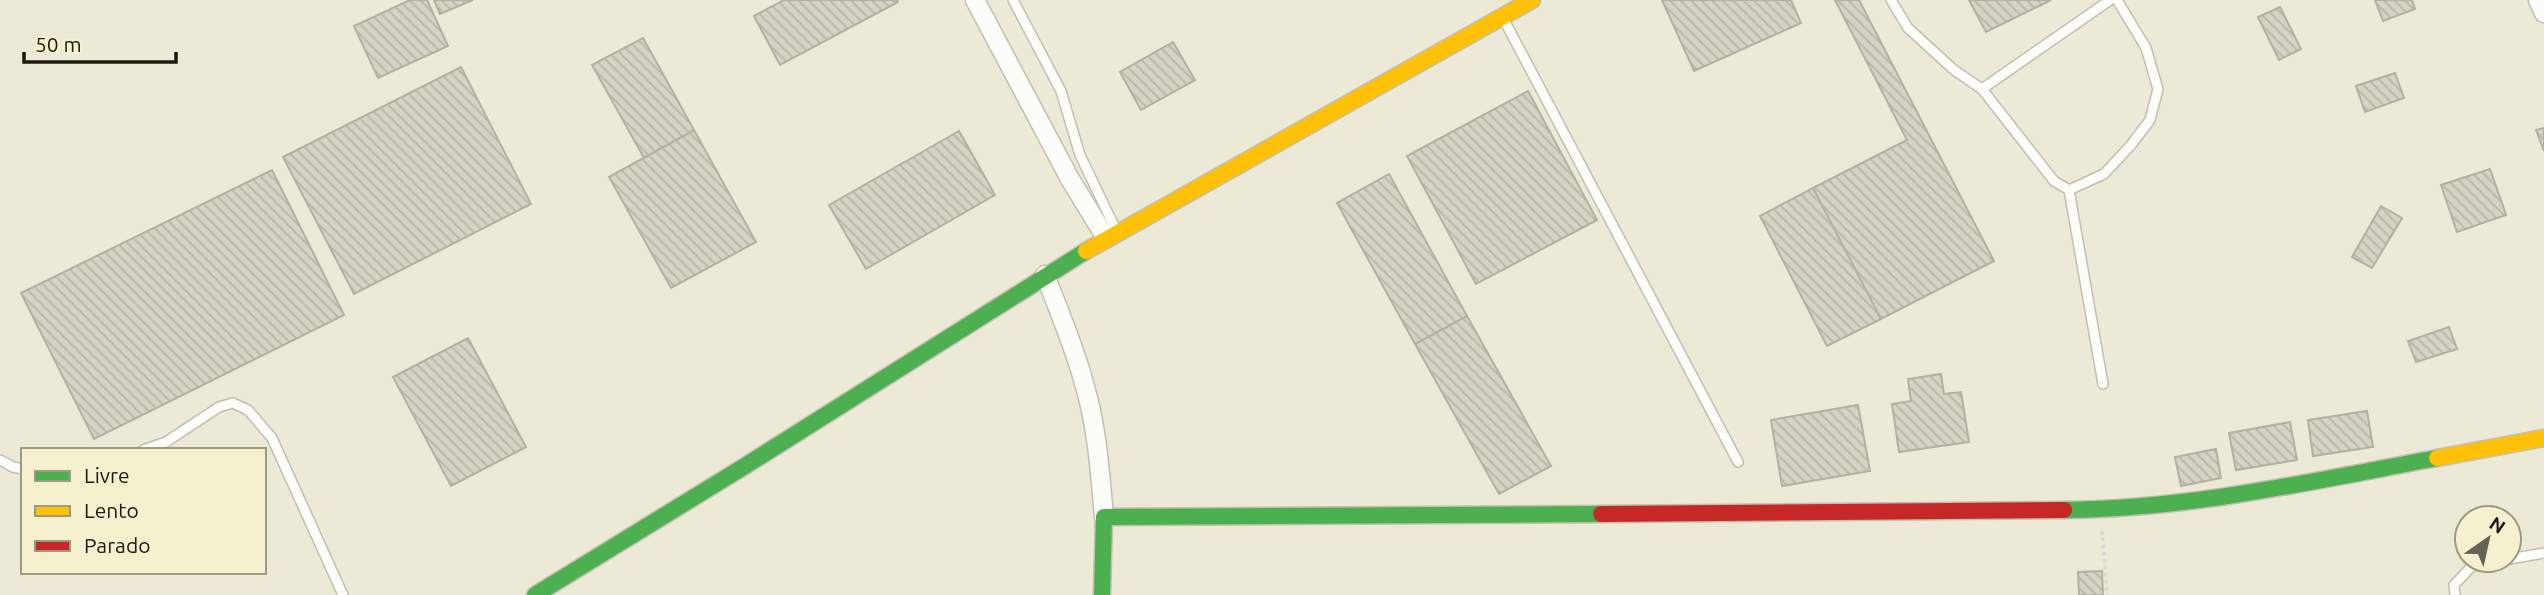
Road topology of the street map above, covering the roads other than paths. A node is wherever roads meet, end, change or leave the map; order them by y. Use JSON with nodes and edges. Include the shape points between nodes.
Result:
{"nodes":[{"id":1,"x":975,"y":0,"type":"edge"},
{"id":2,"x":1013,"y":0,"type":"edge"},
{"id":3,"x":1532,"y":0,"type":"edge"},
{"id":4,"x":1891,"y":0,"type":"edge"},
{"id":5,"x":2110,"y":0,"type":"edge"},
{"id":6,"x":2117,"y":0,"type":"edge"},
{"id":7,"x":2538,"y":0,"type":"edge"},
{"id":8,"x":2544,"y":13,"type":"edge"},
{"id":9,"x":1502,"y":17,"type":"junction"},
{"id":10,"x":1982,"y":89,"type":"junction"},
{"id":11,"x":2069,"y":190,"type":"junction"},
{"id":12,"x":1111,"y":235,"type":"junction"},
{"id":13,"x":1045,"y":275,"type":"junction"},
{"id":14,"x":2103,"y":384,"type":"dead end"},
{"id":15,"x":2544,"y":438,"type":"edge"},
{"id":16,"x":150,"y":448,"type":"edge"},
{"id":17,"x":0,"y":460,"type":"edge"},
{"id":18,"x":1738,"y":462,"type":"dead end"},
{"id":19,"x":21,"y":469,"type":"edge"},
{"id":20,"x":1104,"y":517,"type":"junction"},
{"id":21,"x":2544,"y":553,"type":"edge"},
{"id":22,"x":2523,"y":557,"type":"edge"},
{"id":23,"x":2465,"y":574,"type":"edge"},
{"id":24,"x":343,"y":595,"type":"edge"},
{"id":25,"x":535,"y":595,"type":"edge"},
{"id":26,"x":1102,"y":595,"type":"edge"},
{"id":27,"x":2455,"y":595,"type":"edge"}],
"edges":[{"from":1,"to":12,"type":"street","via":[[1070,179]]},
{"from":2,"to":12,"type":"lane","via":[[1061,91]]},
{"from":3,"to":9,"type":"street"},
{"from":4,"to":10,"type":"lane","via":[[1908,28]]},
{"from":5,"to":10,"type":"lane"},
{"from":6,"to":11,"type":"lane","via":[[2146,48],[2158,89],[2150,120],[2131,145],[2105,174]]},
{"from":7,"to":8,"type":"street"},
{"from":9,"to":12,"type":"street"},
{"from":9,"to":18,"type":"lane"},
{"from":10,"to":11,"type":"lane","via":[[2054,181]]},
{"from":11,"to":14,"type":"lane"},
{"from":12,"to":13,"type":"street"},
{"from":13,"to":20,"type":"street","via":[[1085,384]]},
{"from":13,"to":25,"type":"street"},
{"from":15,"to":20,"type":"street","via":[[2239,495],[2100,510]]},
{"from":16,"to":24,"type":"lane","via":[[219,407],[233,403],[248,410],[272,438]]},
{"from":17,"to":19,"type":"lane"},
{"from":20,"to":26,"type":"street"},
{"from":21,"to":22,"type":"lane"},
{"from":23,"to":27,"type":"lane","via":[[2454,585]]}]}
